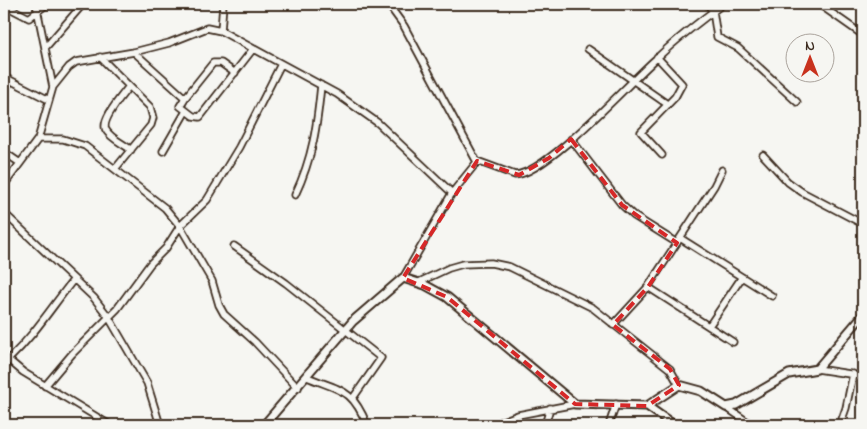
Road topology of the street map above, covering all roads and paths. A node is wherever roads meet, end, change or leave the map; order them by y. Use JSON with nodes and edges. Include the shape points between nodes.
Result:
{"nodes":[{"id":1,"x":36,"y":4,"type":"edge"},
{"id":2,"x":47,"y":4,"type":"edge"},
{"id":3,"x":83,"y":4,"type":"edge"},
{"id":4,"x":223,"y":4,"type":"edge"},
{"id":5,"x":388,"y":4,"type":"edge"},
{"id":6,"x":707,"y":4,"type":"edge"},
{"id":7,"x":723,"y":4,"type":"edge"},
{"id":8,"x":818,"y":4,"type":"edge"},
{"id":9,"x":4,"y":5,"type":"edge"},
{"id":10,"x":713,"y":11,"type":"junction"},
{"id":11,"x":38,"y":13,"type":"junction"},
{"id":12,"x":221,"y":31,"type":"junction"},
{"id":13,"x":863,"y":35,"type":"edge"},
{"id":14,"x":45,"y":48,"type":"junction"},
{"id":15,"x":253,"y":49,"type":"junction"},
{"id":16,"x":588,"y":49,"type":"dead end"},
{"id":17,"x":134,"y":52,"type":"junction"},
{"id":18,"x":100,"y":57,"type":"junction"},
{"id":19,"x":657,"y":57,"type":"junction"},
{"id":20,"x":281,"y":64,"type":"junction"},
{"id":21,"x":235,"y":73,"type":"junction"},
{"id":22,"x":4,"y":77,"type":"edge"},
{"id":23,"x":632,"y":80,"type":"junction"},
{"id":24,"x":10,"y":81,"type":"junction"},
{"id":25,"x":321,"y":85,"type":"junction"},
{"id":26,"x":130,"y":86,"type":"junction"},
{"id":27,"x":53,"y":87,"type":"junction"},
{"id":28,"x":4,"y":90,"type":"edge"},
{"id":29,"x":185,"y":98,"type":"junction"},
{"id":30,"x":49,"y":100,"type":"junction"},
{"id":31,"x":797,"y":102,"type":"dead end"},
{"id":32,"x":667,"y":104,"type":"junction"},
{"id":33,"x":186,"y":111,"type":"junction"},
{"id":34,"x":38,"y":139,"type":"junction"},
{"id":35,"x":571,"y":139,"type":"junction"},
{"id":36,"x":131,"y":150,"type":"junction"},
{"id":37,"x":163,"y":151,"type":"dead end"},
{"id":38,"x":4,"y":152,"type":"edge"},
{"id":39,"x":662,"y":155,"type":"dead end"},
{"id":40,"x":762,"y":155,"type":"dead end"},
{"id":41,"x":477,"y":161,"type":"junction"},
{"id":42,"x":20,"y":163,"type":"junction"},
{"id":43,"x":116,"y":169,"type":"junction"},
{"id":44,"x":722,"y":170,"type":"dead end"},
{"id":45,"x":4,"y":184,"type":"edge"},
{"id":46,"x":452,"y":193,"type":"junction"},
{"id":47,"x":295,"y":195,"type":"dead end"},
{"id":48,"x":4,"y":213,"type":"edge"},
{"id":49,"x":863,"y":224,"type":"edge"},
{"id":50,"x":180,"y":226,"type":"junction"},
{"id":51,"x":679,"y":241,"type":"junction"},
{"id":52,"x":234,"y":246,"type":"dead end"},
{"id":53,"x":742,"y":277,"type":"junction"},
{"id":54,"x":403,"y":278,"type":"junction"},
{"id":55,"x":74,"y":279,"type":"junction"},
{"id":56,"x":417,"y":283,"type":"junction"},
{"id":57,"x":648,"y":287,"type":"junction"},
{"id":58,"x":772,"y":296,"type":"dead end"},
{"id":59,"x":863,"y":315,"type":"edge"},
{"id":60,"x":108,"y":316,"type":"junction"},
{"id":61,"x":614,"y":325,"type":"junction"},
{"id":62,"x":709,"y":326,"type":"junction"},
{"id":63,"x":346,"y":329,"type":"junction"},
{"id":64,"x":733,"y":342,"type":"dead end"},
{"id":65,"x":6,"y":358,"type":"edge"},
{"id":66,"x":817,"y":369,"type":"junction"},
{"id":67,"x":853,"y":374,"type":"junction"},
{"id":68,"x":863,"y":376,"type":"edge"},
{"id":69,"x":307,"y":377,"type":"junction"},
{"id":70,"x":679,"y":385,"type":"junction"},
{"id":71,"x":45,"y":386,"type":"junction"},
{"id":72,"x":298,"y":388,"type":"junction"},
{"id":73,"x":353,"y":398,"type":"junction"},
{"id":74,"x":575,"y":404,"type":"junction"},
{"id":75,"x":616,"y":404,"type":"junction"},
{"id":76,"x":646,"y":406,"type":"junction"},
{"id":77,"x":550,"y":408,"type":"junction"},
{"id":78,"x":726,"y":408,"type":"junction"},
{"id":79,"x":110,"y":425,"type":"edge"},
{"id":80,"x":160,"y":425,"type":"edge"},
{"id":81,"x":264,"y":425,"type":"edge"},
{"id":82,"x":367,"y":425,"type":"edge"},
{"id":83,"x":492,"y":425,"type":"edge"},
{"id":84,"x":545,"y":425,"type":"edge"},
{"id":85,"x":609,"y":425,"type":"edge"},
{"id":86,"x":674,"y":425,"type":"edge"},
{"id":87,"x":752,"y":425,"type":"edge"},
{"id":88,"x":840,"y":425,"type":"edge"}],
"edges":[{"from":1,"to":11,"type":"street"},
{"from":2,"to":11,"type":"street"},
{"from":3,"to":14,"type":"street"},
{"from":4,"to":12,"type":"street"},
{"from":5,"to":41,"type":"street","via":[[404,26]]},
{"from":6,"to":10,"type":"street"},
{"from":7,"to":10,"type":"street"},
{"from":8,"to":13,"type":"street"},
{"from":9,"to":11,"type":"street","via":[[27,18]]},
{"from":10,"to":19,"type":"street"},
{"from":10,"to":31,"type":"street","via":[[717,37],[738,48]]},
{"from":11,"to":14,"type":"street"},
{"from":12,"to":15,"type":"street"},
{"from":12,"to":17,"type":"street","via":[[207,28],[170,43]]},
{"from":14,"to":27,"type":"street"},
{"from":15,"to":20,"type":"street"},
{"from":15,"to":21,"type":"street"},
{"from":16,"to":23,"type":"street"},
{"from":17,"to":18,"type":"street"},
{"from":17,"to":29,"type":"street"},
{"from":18,"to":26,"type":"street"},
{"from":18,"to":27,"type":"street","via":[[76,62]]},
{"from":19,"to":23,"type":"street"},
{"from":19,"to":32,"type":"street","via":[[682,84]]},
{"from":20,"to":25,"type":"street"},
{"from":20,"to":50,"type":"street","via":[[239,147],[207,200]]},
{"from":21,"to":29,"type":"street","via":[[220,63],[213,64]]},
{"from":21,"to":33,"type":"street","via":[[200,117]]},
{"from":22,"to":24,"type":"street"},
{"from":23,"to":32,"type":"street"},
{"from":23,"to":35,"type":"street"},
{"from":24,"to":28,"type":"street"},
{"from":24,"to":30,"type":"street"},
{"from":25,"to":46,"type":"street","via":[[378,123]]},
{"from":25,"to":47,"type":"street","via":[[308,168]]},
{"from":26,"to":36,"type":"street","via":[[150,107],[153,118]]},
{"from":26,"to":36,"type":"street","via":[[107,118],[105,127]]},
{"from":27,"to":30,"type":"street"},
{"from":29,"to":33,"type":"street","via":[[180,106]]},
{"from":30,"to":34,"type":"street"},
{"from":32,"to":39,"type":"street","via":[[642,132]]},
{"from":33,"to":37,"type":"street"},
{"from":34,"to":42,"type":"street"},
{"from":34,"to":43,"type":"street","via":[[63,139],[77,143]]},
{"from":35,"to":41,"type":"street","via":[[549,158],[519,175],[505,173]]},
{"from":35,"to":51,"type":"street","via":[[622,205],[634,216]]},
{"from":36,"to":43,"type":"street"},
{"from":38,"to":42,"type":"street"},
{"from":40,"to":49,"type":"street","via":[[802,192]]},
{"from":41,"to":46,"type":"street"},
{"from":42,"to":45,"type":"street"},
{"from":43,"to":50,"type":"street","via":[[166,208]]},
{"from":44,"to":51,"type":"street"},
{"from":46,"to":54,"type":"street"},
{"from":48,"to":55,"type":"street"},
{"from":50,"to":60,"type":"street","via":[[166,248]]},
{"from":50,"to":72,"type":"street","via":[[212,281],[218,305],[224,314]]},
{"from":51,"to":53,"type":"street"},
{"from":51,"to":57,"type":"street"},
{"from":52,"to":63,"type":"street"},
{"from":53,"to":58,"type":"street"},
{"from":53,"to":62,"type":"street"},
{"from":54,"to":56,"type":"street"},
{"from":54,"to":63,"type":"street"},
{"from":55,"to":60,"type":"street"},
{"from":55,"to":65,"type":"street","via":[[31,336]]},
{"from":56,"to":61,"type":"street","via":[[463,264],[491,263],[510,267],[593,308]]},
{"from":56,"to":74,"type":"street","via":[[447,297]]},
{"from":57,"to":61,"type":"street"},
{"from":57,"to":62,"type":"street"},
{"from":59,"to":66,"type":"street"},
{"from":60,"to":71,"type":"street"},
{"from":60,"to":80,"type":"street","via":[[147,383]]},
{"from":61,"to":70,"type":"street","via":[[670,369]]},
{"from":62,"to":64,"type":"street"},
{"from":63,"to":69,"type":"street"},
{"from":63,"to":73,"type":"street","via":[[380,358]]},
{"from":65,"to":71,"type":"street"},
{"from":66,"to":67,"type":"street"},
{"from":66,"to":78,"type":"street","via":[[789,374]]},
{"from":67,"to":68,"type":"street"},
{"from":67,"to":88,"type":"street"},
{"from":69,"to":72,"type":"street"},
{"from":69,"to":73,"type":"street"},
{"from":70,"to":76,"type":"street"},
{"from":70,"to":78,"type":"street","via":[[701,391]]},
{"from":71,"to":79,"type":"street"},
{"from":72,"to":81,"type":"street"},
{"from":73,"to":82,"type":"street","via":[[359,404]]},
{"from":74,"to":75,"type":"street"},
{"from":74,"to":77,"type":"street"},
{"from":75,"to":76,"type":"street"},
{"from":75,"to":85,"type":"street"},
{"from":76,"to":86,"type":"street"},
{"from":77,"to":83,"type":"street"},
{"from":77,"to":84,"type":"street"},
{"from":78,"to":87,"type":"street"}]}
